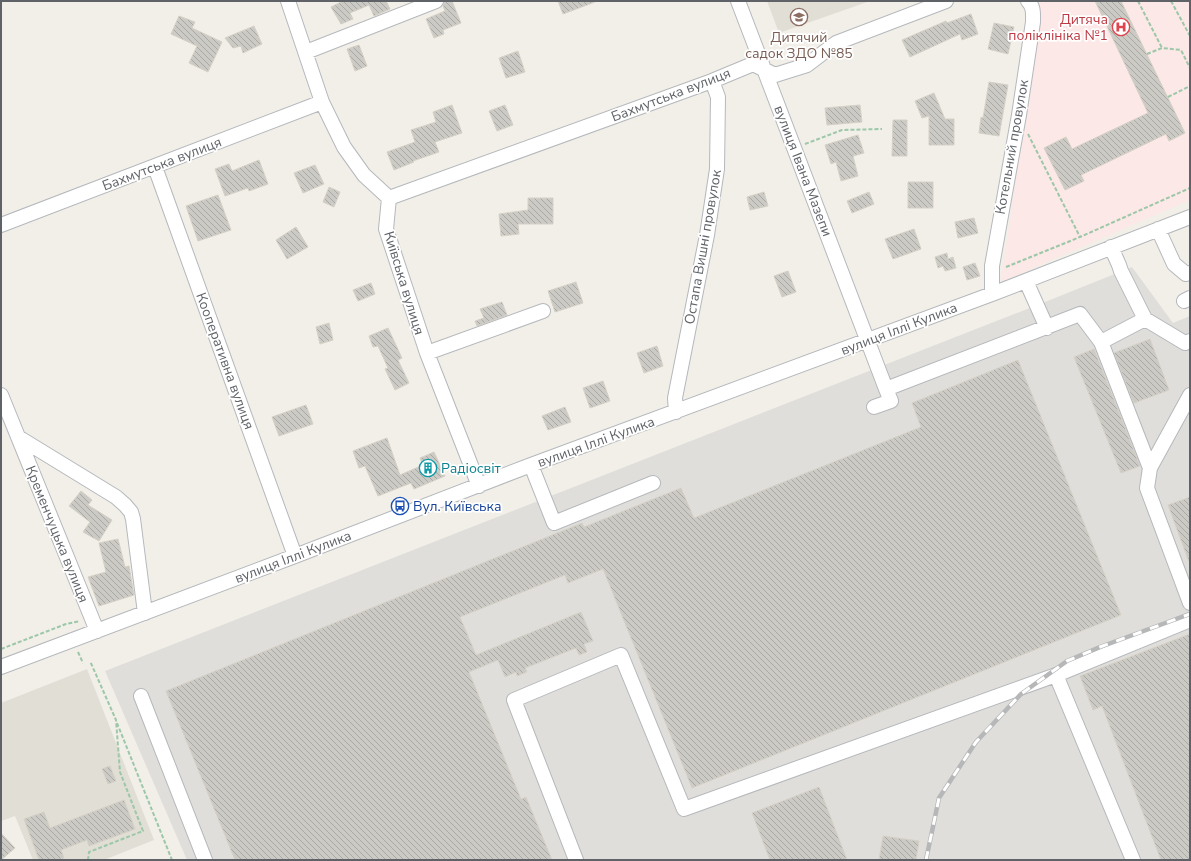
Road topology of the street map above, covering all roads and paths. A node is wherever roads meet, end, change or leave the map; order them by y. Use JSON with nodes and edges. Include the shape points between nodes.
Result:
{"nodes":[{"id":1,"x":288,"y":1,"type":"edge"},
{"id":2,"x":436,"y":1,"type":"edge"},
{"id":3,"x":738,"y":1,"type":"edge"},
{"id":4,"x":946,"y":1,"type":"edge"},
{"id":5,"x":1028,"y":1,"type":"edge"},
{"id":6,"x":1138,"y":1,"type":"edge"},
{"id":7,"x":1171,"y":1,"type":"edge"},
{"id":8,"x":1190,"y":36,"type":"edge"},
{"id":9,"x":1162,"y":48,"type":"junction"},
{"id":10,"x":306,"y":52,"type":"junction"},
{"id":11,"x":1147,"y":54,"type":"dead end"},
{"id":12,"x":1190,"y":68,"type":"edge"},
{"id":13,"x":765,"y":70,"type":"junction"},
{"id":14,"x":712,"y":81,"type":"junction"},
{"id":15,"x":1190,"y":86,"type":"edge"},
{"id":16,"x":1168,"y":97,"type":"dead end"},
{"id":17,"x":322,"y":102,"type":"junction"},
{"id":18,"x":1019,"y":115,"type":"junction"},
{"id":19,"x":882,"y":129,"type":"dead end"},
{"id":20,"x":795,"y":148,"type":"junction"},
{"id":21,"x":156,"y":166,"type":"junction"},
{"id":22,"x":1190,"y":188,"type":"edge"},
{"id":23,"x":389,"y":198,"type":"junction"},
{"id":24,"x":1190,"y":217,"type":"edge"},
{"id":25,"x":1,"y":226,"type":"edge"},
{"id":26,"x":1158,"y":229,"type":"junction"},
{"id":27,"x":1080,"y":237,"type":"junction"},
{"id":28,"x":1111,"y":247,"type":"junction"},
{"id":29,"x":1006,"y":267,"type":"dead end"},
{"id":30,"x":1190,"y":273,"type":"edge"},
{"id":31,"x":1026,"y":281,"type":"junction"},
{"id":32,"x":992,"y":294,"type":"junction"},
{"id":33,"x":543,"y":311,"type":"dead end"},
{"id":34,"x":1145,"y":319,"type":"junction"},
{"id":35,"x":1047,"y":328,"type":"junction"},
{"id":36,"x":868,"y":340,"type":"junction"},
{"id":37,"x":1101,"y":342,"type":"junction"},
{"id":38,"x":1190,"y":342,"type":"edge"},
{"id":39,"x":427,"y":353,"type":"junction"},
{"id":40,"x":886,"y":390,"type":"junction"},
{"id":41,"x":1,"y":395,"type":"edge"},
{"id":42,"x":1190,"y":395,"type":"edge"},
{"id":43,"x":874,"y":407,"type":"dead end"},
{"id":44,"x":676,"y":412,"type":"junction"},
{"id":45,"x":5,"y":417,"type":"edge"},
{"id":46,"x":18,"y":437,"type":"junction"},
{"id":47,"x":531,"y":466,"type":"junction"},
{"id":48,"x":1150,"y":468,"type":"junction"},
{"id":49,"x":653,"y":483,"type":"dead end"},
{"id":50,"x":479,"y":486,"type":"junction"},
{"id":51,"x":295,"y":556,"type":"junction"},
{"id":52,"x":1190,"y":603,"type":"edge"},
{"id":53,"x":145,"y":613,"type":"junction"},
{"id":54,"x":91,"y":618,"type":"junction"},
{"id":55,"x":1190,"y":620,"type":"edge"},
{"id":56,"x":97,"y":631,"type":"junction"},
{"id":57,"x":1,"y":649,"type":"edge"},
{"id":58,"x":90,"y":661,"type":"dead end"},
{"id":59,"x":1,"y":667,"type":"edge"},
{"id":60,"x":1056,"y":675,"type":"junction"},
{"id":61,"x":141,"y":696,"type":"dead end"},
{"id":62,"x":116,"y":720,"type":"junction"},
{"id":63,"x":88,"y":860,"type":"edge"},
{"id":64,"x":172,"y":860,"type":"edge"},
{"id":65,"x":205,"y":860,"type":"edge"},
{"id":66,"x":576,"y":860,"type":"edge"},
{"id":67,"x":1133,"y":860,"type":"edge"}],
"edges":[{"from":1,"to":10,"type":"street"},
{"from":2,"to":10,"type":"street"},
{"from":3,"to":13,"type":"street","name":"вулиця Івана Мазепи"},
{"from":4,"to":13,"type":"street","name":"Бахмутська вулиця","via":[[836,43],[807,66],[774,75]]},
{"from":5,"to":18,"type":"street","name":"Котельний провулок","via":[[1032,4],[1033,22]]},
{"from":6,"to":9,"type":"path"},
{"from":7,"to":8,"type":"path"},
{"from":9,"to":11,"type":"path"},
{"from":9,"to":12,"type":"path","via":[[1181,50]]},
{"from":10,"to":17,"type":"street"},
{"from":13,"to":14,"type":"street","name":"Бахмутська вулиця","via":[[753,64]]},
{"from":13,"to":20,"type":"street","name":"вулиця Івана Мазепи"},
{"from":14,"to":23,"type":"street","name":"Бахмутська вулиця"},
{"from":14,"to":44,"type":"street","name":"Остапа Вишні провулок","via":[[718,97],[717,169],[707,235],[675,398]]},
{"from":15,"to":16,"type":"path"},
{"from":17,"to":21,"type":"street","name":"Бахмутська вулиця"},
{"from":17,"to":23,"type":"street","via":[[344,147],[364,175]]},
{"from":18,"to":27,"type":"path"},
{"from":18,"to":32,"type":"street","name":"Котельний провулок","via":[[992,266]]},
{"from":19,"to":20,"type":"path","via":[[842,130]]},
{"from":20,"to":36,"type":"street","name":"вулиця Івана Мазепи"},
{"from":21,"to":25,"type":"street","name":"Бахмутська вулиця"},
{"from":21,"to":51,"type":"street","name":"Кооперативна вулиця"},
{"from":22,"to":27,"type":"path"},
{"from":23,"to":39,"type":"street","name":"Київська вулиця","via":[[386,229]]},
{"from":24,"to":26,"type":"street","name":"вулиця Іллі Кулика"},
{"from":26,"to":28,"type":"street","name":"вулиця Іллі Кулика"},
{"from":26,"to":30,"type":"street","via":[[1171,265],[1186,274]]},
{"from":27,"to":29,"type":"path"},
{"from":28,"to":31,"type":"street","name":"вулиця Іллі Кулика"},
{"from":28,"to":34,"type":"street"},
{"from":31,"to":32,"type":"street","name":"вулиця Іллі Кулика"},
{"from":31,"to":35,"type":"street"},
{"from":32,"to":36,"type":"street","name":"вулиця Іллі Кулика"},
{"from":33,"to":39,"type":"street"},
{"from":34,"to":37,"type":"street"},
{"from":34,"to":38,"type":"street","via":[[1185,343]]},
{"from":35,"to":37,"type":"street","via":[[1080,314]]},
{"from":35,"to":40,"type":"street"},
{"from":36,"to":40,"type":"street","name":"вулиця Івана Мазепи"},
{"from":36,"to":44,"type":"street","name":"вулиця Іллі Кулика"},
{"from":37,"to":48,"type":"street"},
{"from":39,"to":50,"type":"street","name":"Київська вулиця"},
{"from":40,"to":43,"type":"street","via":[[891,401]]},
{"from":41,"to":45,"type":"street","name":"Кременчуцька вулиця"},
{"from":42,"to":48,"type":"street"},
{"from":44,"to":47,"type":"street","name":"вулиця Іллі Кулика"},
{"from":45,"to":46,"type":"street","name":"Кременчуцька вулиця"},
{"from":46,"to":53,"type":"street","name":"Кременчуцька вулиця","via":[[116,497],[131,512]]},
{"from":46,"to":54,"type":"street","name":"Кременчуцька вулиця"},
{"from":47,"to":49,"type":"street","via":[[554,523]]},
{"from":47,"to":50,"type":"street","name":"вулиця Іллі Кулика"},
{"from":48,"to":52,"type":"street","via":[[1147,488]]},
{"from":50,"to":51,"type":"street","name":"вулиця Іллі Кулика"},
{"from":51,"to":53,"type":"street","name":"вулиця Іллі Кулика"},
{"from":53,"to":56,"type":"street","name":"вулиця Іллі Кулика"},
{"from":54,"to":56,"type":"street","name":"Кременчуцька вулиця"},
{"from":54,"to":57,"type":"path","via":[[66,624]]},
{"from":55,"to":60,"type":"street"},
{"from":56,"to":59,"type":"street","name":"вулиця Іллі Кулика"},
{"from":58,"to":62,"type":"path"},
{"from":60,"to":66,"type":"street","via":[[684,809],[621,655],[514,700]]},
{"from":60,"to":67,"type":"street"},
{"from":61,"to":65,"type":"street"},
{"from":62,"to":63,"type":"path","via":[[120,772],[143,831],[89,852]]},
{"from":62,"to":64,"type":"path"}]}
